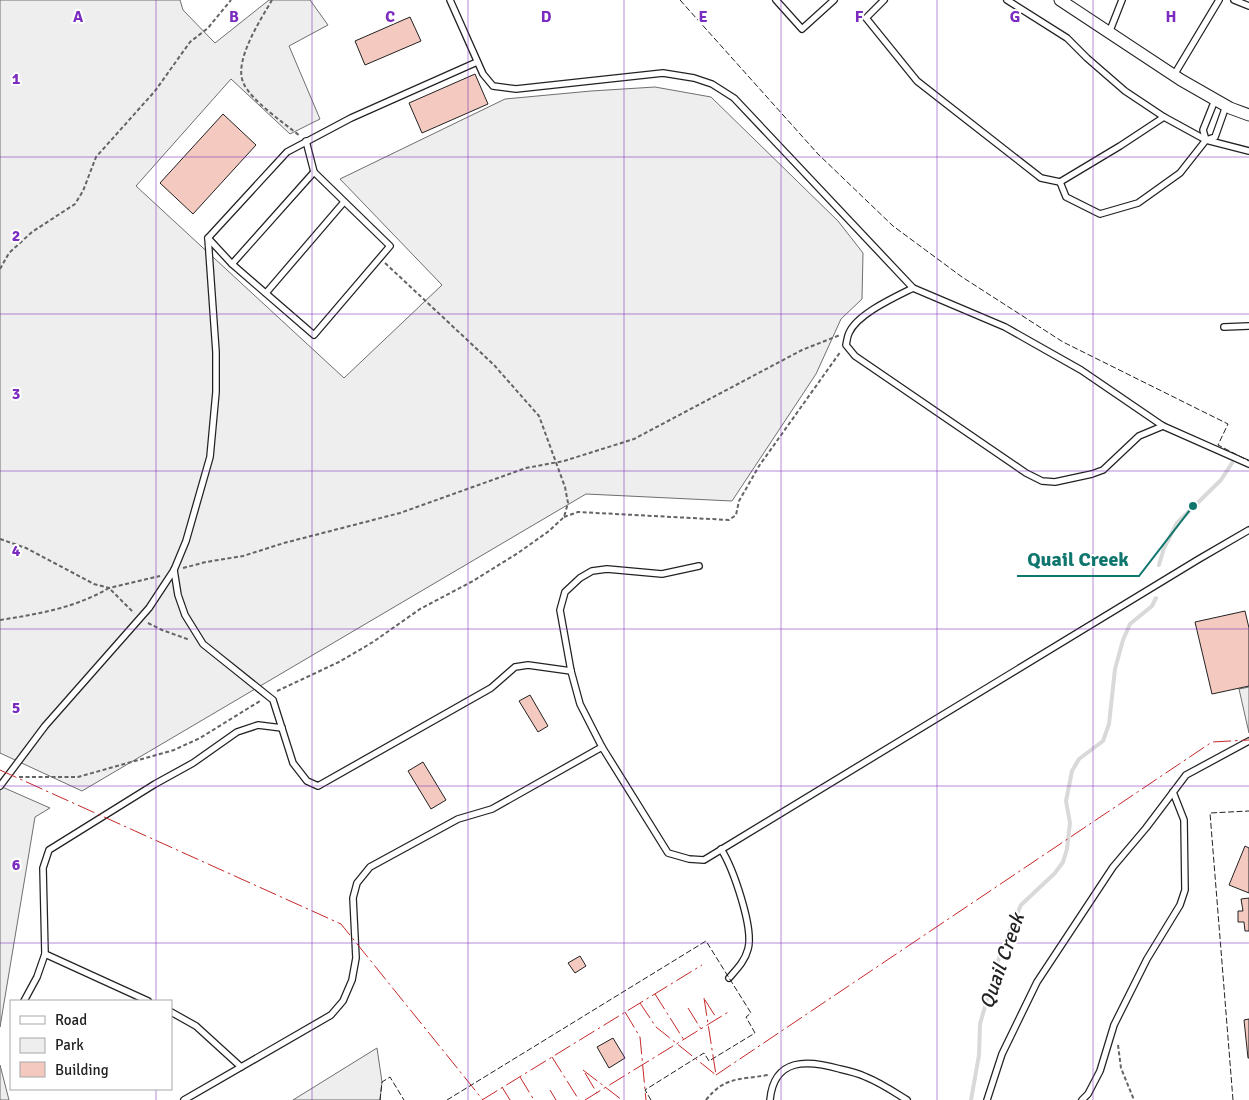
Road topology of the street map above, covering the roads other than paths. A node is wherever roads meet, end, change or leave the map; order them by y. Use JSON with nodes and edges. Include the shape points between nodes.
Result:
{"nodes":[{"id":1,"x":450,"y":0,"type":"edge"},
{"id":2,"x":776,"y":0,"type":"edge"},
{"id":3,"x":834,"y":0,"type":"edge"},
{"id":4,"x":884,"y":0,"type":"edge"},
{"id":5,"x":1007,"y":0,"type":"edge"},
{"id":6,"x":1060,"y":0,"type":"edge"},
{"id":7,"x":1122,"y":0,"type":"edge"},
{"id":8,"x":1219,"y":0,"type":"edge"},
{"id":9,"x":1234,"y":0,"type":"edge"},
{"id":10,"x":1249,"y":6,"type":"edge"},
{"id":11,"x":1109,"y":33,"type":"junction"},
{"id":12,"x":477,"y":62,"type":"junction"},
{"id":13,"x":1174,"y":75,"type":"junction"},
{"id":14,"x":1215,"y":100,"type":"junction"},
{"id":15,"x":1226,"y":106,"type":"junction"},
{"id":16,"x":1249,"y":115,"type":"edge"},
{"id":17,"x":1164,"y":117,"type":"junction"},
{"id":18,"x":1206,"y":140,"type":"junction"},
{"id":19,"x":306,"y":141,"type":"junction"},
{"id":20,"x":1249,"y":151,"type":"edge"},
{"id":21,"x":314,"y":172,"type":"junction"},
{"id":22,"x":1060,"y":182,"type":"junction"},
{"id":23,"x":344,"y":202,"type":"junction"},
{"id":24,"x":208,"y":238,"type":"junction"},
{"id":25,"x":232,"y":264,"type":"junction"},
{"id":26,"x":913,"y":288,"type":"junction"},
{"id":27,"x":266,"y":293,"type":"junction"},
{"id":28,"x":1249,"y":326,"type":"edge"},
{"id":29,"x":1224,"y":327,"type":"dead end"},
{"id":30,"x":1163,"y":426,"type":"junction"},
{"id":31,"x":1249,"y":464,"type":"edge"},
{"id":32,"x":1249,"y":530,"type":"edge"},
{"id":33,"x":699,"y":566,"type":"dead end"},
{"id":34,"x":174,"y":570,"type":"junction"},
{"id":35,"x":571,"y":671,"type":"junction"},
{"id":36,"x":282,"y":728,"type":"junction"},
{"id":37,"x":1249,"y":741,"type":"edge"},
{"id":38,"x":602,"y":747,"type":"junction"},
{"id":39,"x":0,"y":786,"type":"edge"},
{"id":40,"x":1173,"y":792,"type":"junction"},
{"id":41,"x":721,"y":849,"type":"junction"},
{"id":42,"x":45,"y":954,"type":"junction"},
{"id":43,"x":729,"y":978,"type":"dead end"},
{"id":44,"x":25,"y":1000,"type":"edge"},
{"id":45,"x":146,"y":1000,"type":"edge"},
{"id":46,"x":172,"y":1013,"type":"edge"},
{"id":47,"x":241,"y":1067,"type":"junction"},
{"id":48,"x":184,"y":1100,"type":"edge"},
{"id":49,"x":770,"y":1100,"type":"edge"},
{"id":50,"x":907,"y":1100,"type":"edge"},
{"id":51,"x":986,"y":1100,"type":"edge"},
{"id":52,"x":1082,"y":1100,"type":"edge"}],
"edges":[{"from":1,"to":12,"type":"lane"},
{"from":2,"to":3,"type":"lane","via":[[802,29]]},
{"from":4,"to":22,"type":"lane","via":[[866,18],[918,81],[1041,178]]},
{"from":5,"to":17,"type":"lane","via":[[1066,38],[1126,91]]},
{"from":6,"to":11,"type":"street"},
{"from":7,"to":11,"type":"lane"},
{"from":8,"to":13,"type":"lane"},
{"from":9,"to":10,"type":"lane"},
{"from":11,"to":13,"type":"street"},
{"from":12,"to":19,"type":"lane"},
{"from":12,"to":26,"type":"lane","via":[[493,86],[516,89],[663,74],[712,84],[734,98]]},
{"from":13,"to":14,"type":"street"},
{"from":14,"to":15,"type":"street"},
{"from":14,"to":18,"type":"lane","via":[[1203,130]]},
{"from":15,"to":16,"type":"street"},
{"from":15,"to":18,"type":"lane","via":[[1215,138]]},
{"from":17,"to":18,"type":"lane"},
{"from":17,"to":22,"type":"lane"},
{"from":18,"to":20,"type":"lane"},
{"from":18,"to":22,"type":"lane","via":[[1180,173],[1138,203],[1100,214],[1066,197]]},
{"from":19,"to":21,"type":"lane"},
{"from":19,"to":24,"type":"lane","via":[[286,152]]},
{"from":21,"to":23,"type":"lane"},
{"from":21,"to":25,"type":"lane"},
{"from":23,"to":27,"type":"lane"},
{"from":23,"to":27,"type":"lane","via":[[390,246],[314,335]]},
{"from":24,"to":25,"type":"lane"},
{"from":24,"to":34,"type":"lane","via":[[216,352],[211,448],[186,541]]},
{"from":25,"to":27,"type":"lane"},
{"from":26,"to":30,"type":"lane","via":[[1005,327],[1081,370]]},
{"from":26,"to":30,"type":"lane","via":[[863,316],[849,331],[846,345],[855,356],[1026,473],[1042,481],[1056,482],[1092,474],[1103,470],[1139,436]]},
{"from":28,"to":29,"type":"lane"},
{"from":30,"to":31,"type":"lane"},
{"from":32,"to":41,"type":"lane"},
{"from":33,"to":35,"type":"lane","via":[[662,574],[607,569],[592,571],[580,578],[565,592],[560,610]]},
{"from":34,"to":36,"type":"lane","via":[[185,614],[203,644],[273,700]]},
{"from":34,"to":39,"type":"lane","via":[[149,608],[45,726]]},
{"from":35,"to":36,"type":"lane","via":[[528,665],[515,667],[491,688],[318,786],[307,781],[293,763]]},
{"from":35,"to":38,"type":"lane","via":[[580,704]]},
{"from":36,"to":42,"type":"lane","via":[[258,726],[237,732],[194,763],[49,850],[43,868]]},
{"from":37,"to":40,"type":"lane","via":[[1186,775]]},
{"from":38,"to":41,"type":"lane","via":[[668,852],[704,860]]},
{"from":38,"to":47,"type":"lane","via":[[492,809],[458,819],[370,867],[357,883],[353,898],[356,958],[352,980],[343,1001],[331,1015]]},
{"from":40,"to":51,"type":"lane","via":[[1113,867],[1037,982],[1002,1054]]},
{"from":40,"to":52,"type":"lane","via":[[1184,820],[1185,890],[1180,905],[1147,959],[1114,1025],[1100,1071]]},
{"from":41,"to":43,"type":"lane","via":[[728,859],[749,933],[742,964]]},
{"from":42,"to":44,"type":"lane"},
{"from":42,"to":45,"type":"lane"},
{"from":46,"to":47,"type":"lane","via":[[196,1026]]},
{"from":47,"to":48,"type":"lane"},
{"from":49,"to":50,"type":"lane","via":[[779,1073],[789,1066],[805,1063],[823,1064],[864,1076]]}]}
